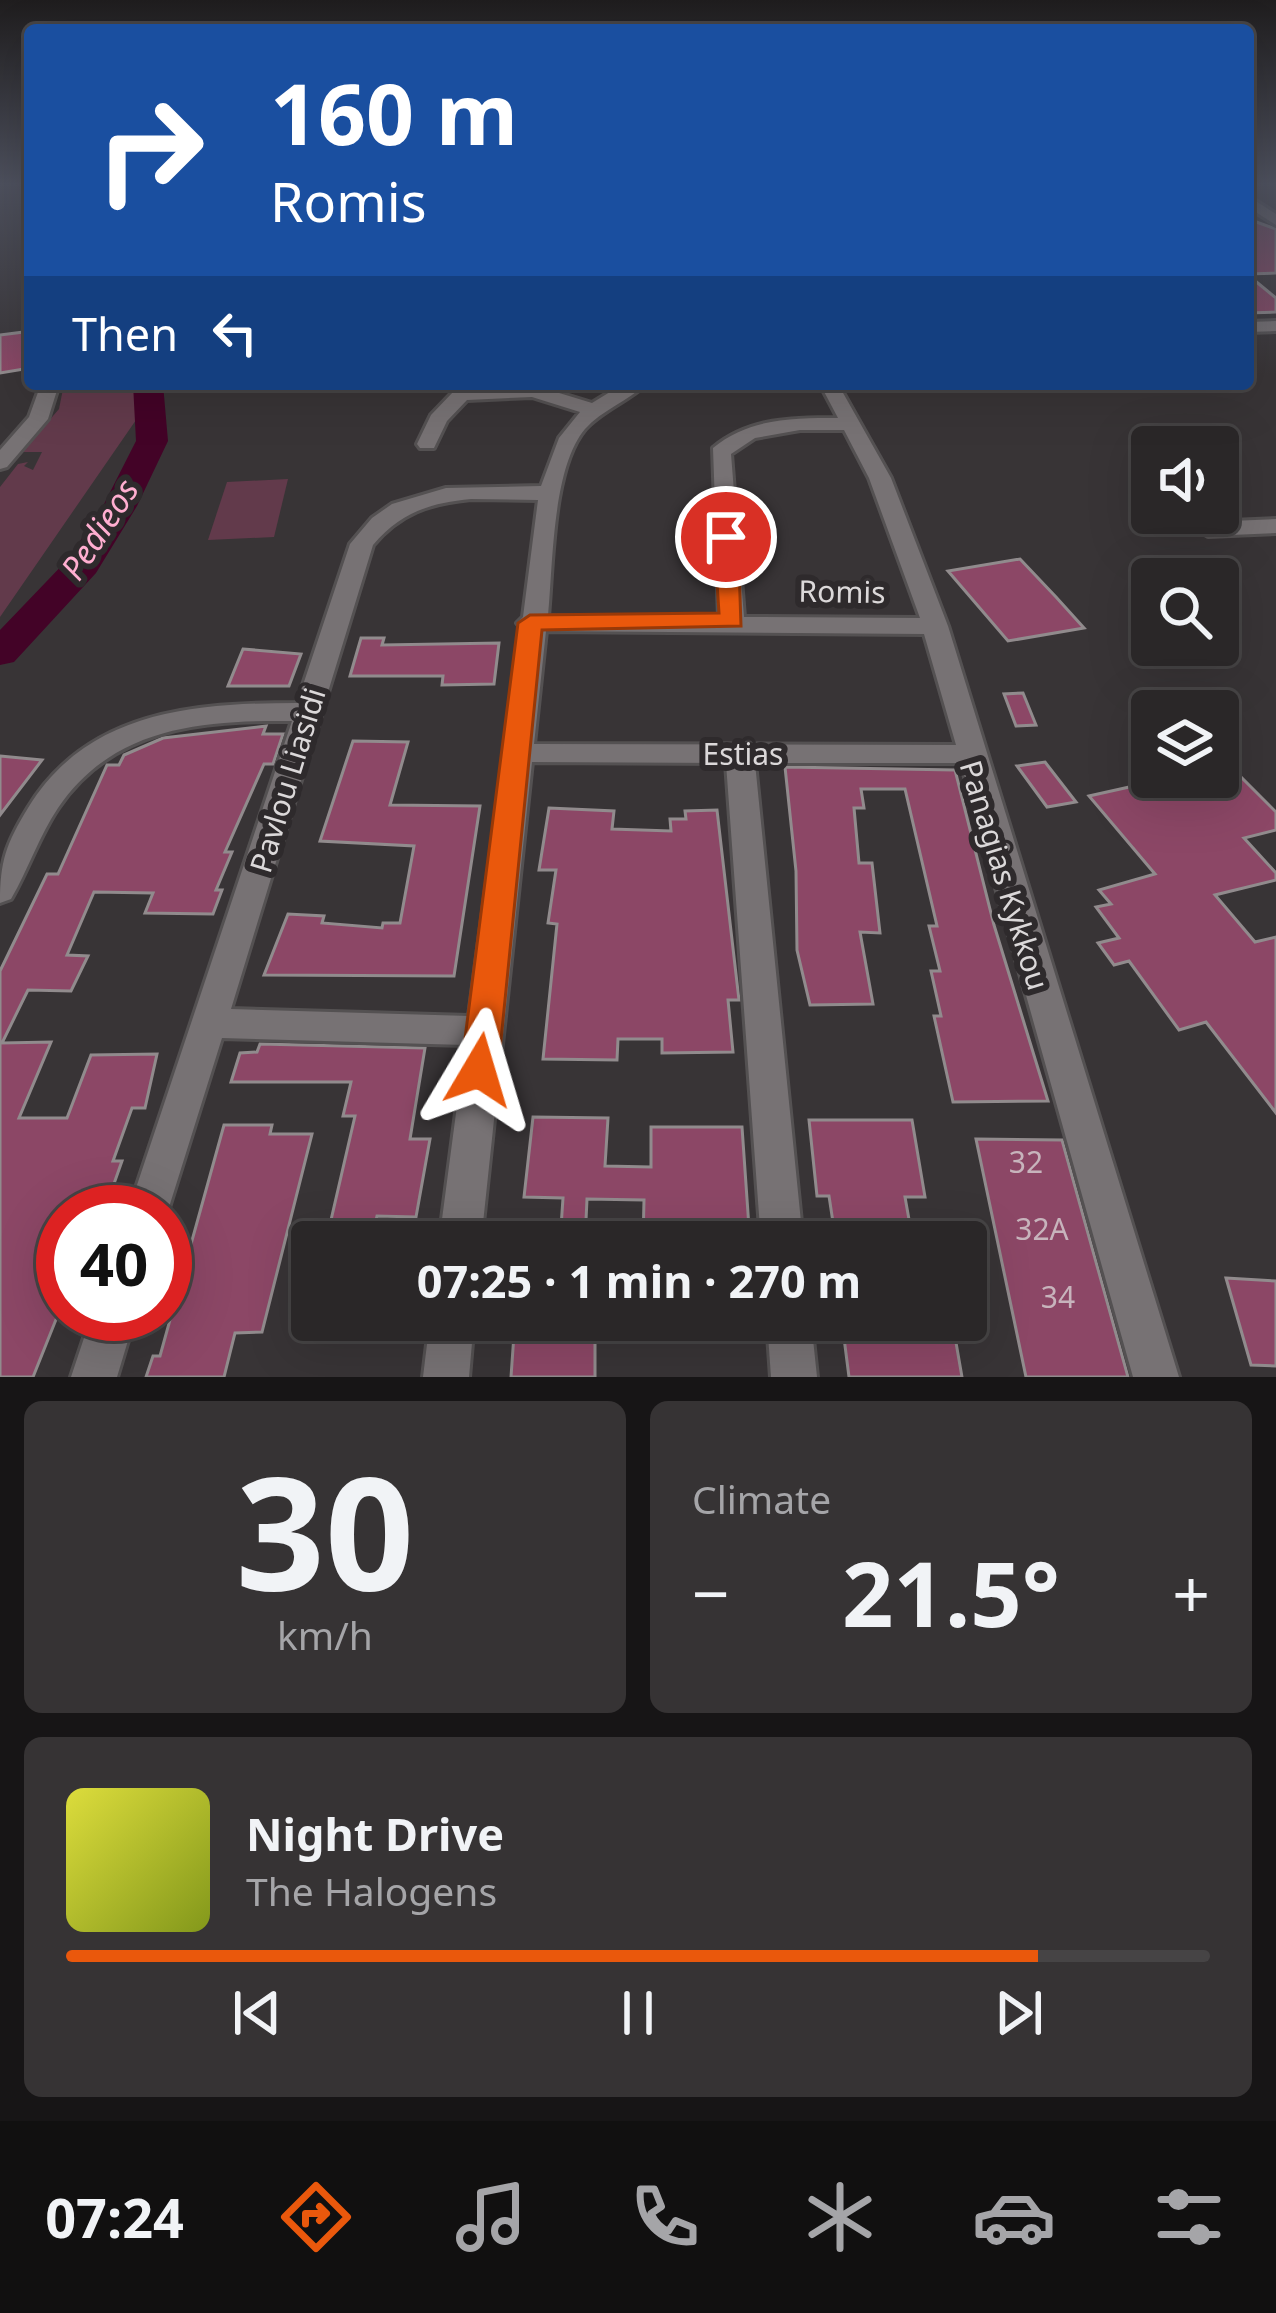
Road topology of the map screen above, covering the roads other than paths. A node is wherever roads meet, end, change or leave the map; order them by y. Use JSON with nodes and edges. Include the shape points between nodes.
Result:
{"nodes":[{"id":1,"x":49,"y":390,"type":"edge"},
{"id":2,"x":483,"y":390,"type":"edge"},
{"id":3,"x":518,"y":390,"type":"edge"},
{"id":4,"x":627,"y":390,"type":"edge"},
{"id":5,"x":833,"y":390,"type":"edge"},
{"id":6,"x":593,"y":410,"type":"junction"},
{"id":7,"x":853,"y":424,"type":"junction"},
{"id":8,"x":427,"y":444,"type":"dead end"},
{"id":9,"x":5,"y":454,"type":"edge"},
{"id":10,"x":550,"y":494,"type":"junction"},
{"id":11,"x":1276,"y":526,"type":"edge"},
{"id":12,"x":1239,"y":528,"type":"edge"},
{"id":13,"x":732,"y":621,"type":"junction"},
{"id":14,"x":530,"y":623,"type":"junction"},
{"id":15,"x":935,"y":626,"type":"junction"},
{"id":16,"x":308,"y":712,"type":"junction"},
{"id":17,"x":740,"y":752,"type":"junction"},
{"id":18,"x":516,"y":753,"type":"junction"},
{"id":19,"x":969,"y":754,"type":"junction"},
{"id":20,"x":0,"y":891,"type":"edge"},
{"id":21,"x":211,"y":1023,"type":"junction"},
{"id":22,"x":484,"y":1031,"type":"junction"},
{"id":23,"x":157,"y":1185,"type":"edge"},
{"id":24,"x":462,"y":1221,"type":"edge"},
{"id":25,"x":780,"y":1221,"type":"edge"},
{"id":26,"x":105,"y":1341,"type":"edge"},
{"id":27,"x":450,"y":1341,"type":"edge"},
{"id":28,"x":791,"y":1341,"type":"edge"},
{"id":29,"x":94,"y":1377,"type":"edge"},
{"id":30,"x":446,"y":1377,"type":"edge"},
{"id":31,"x":794,"y":1377,"type":"edge"},
{"id":32,"x":1156,"y":1377,"type":"edge"}],
"edges":[{"from":1,"to":9,"type":"street","via":[[47,406]]},
{"from":2,"to":8,"type":"street","via":[[461,395]]},
{"from":3,"to":6,"type":"street"},
{"from":4,"to":6,"type":"street"},
{"from":5,"to":7,"type":"street","name":"Panagias Kykkou"},
{"from":6,"to":10,"type":"street","via":[[562,440]]},
{"from":7,"to":13,"type":"street","via":[[754,430],[720,452]]},
{"from":7,"to":15,"type":"street","name":"Panagias Kykkou"},
{"from":10,"to":14,"type":"street"},
{"from":10,"to":16,"type":"street","name":"Pavlou Liasidi","via":[[433,496],[378,520],[362,544]]},
{"from":11,"to":12,"type":"street"},
{"from":13,"to":14,"type":"street","name":"Romis"},
{"from":13,"to":15,"type":"street","name":"Romis"},
{"from":14,"to":18,"type":"street"},
{"from":15,"to":19,"type":"street","name":"Panagias Kykkou"},
{"from":16,"to":20,"type":"street","via":[[185,716],[148,724],[88,754],[47,800]]},
{"from":16,"to":21,"type":"street","name":"Pavlou Liasidi"},
{"from":17,"to":18,"type":"street","name":"Estias"},
{"from":17,"to":19,"type":"street","name":"Estias"},
{"from":17,"to":25,"type":"street"},
{"from":18,"to":22,"type":"street"},
{"from":19,"to":32,"type":"street","name":"Panagias Kykkou"},
{"from":21,"to":22,"type":"street"},
{"from":21,"to":23,"type":"street","name":"Pavlou Liasidi"},
{"from":22,"to":24,"type":"street"},
{"from":26,"to":29,"type":"street"},
{"from":27,"to":30,"type":"street"},
{"from":28,"to":31,"type":"street"}]}
